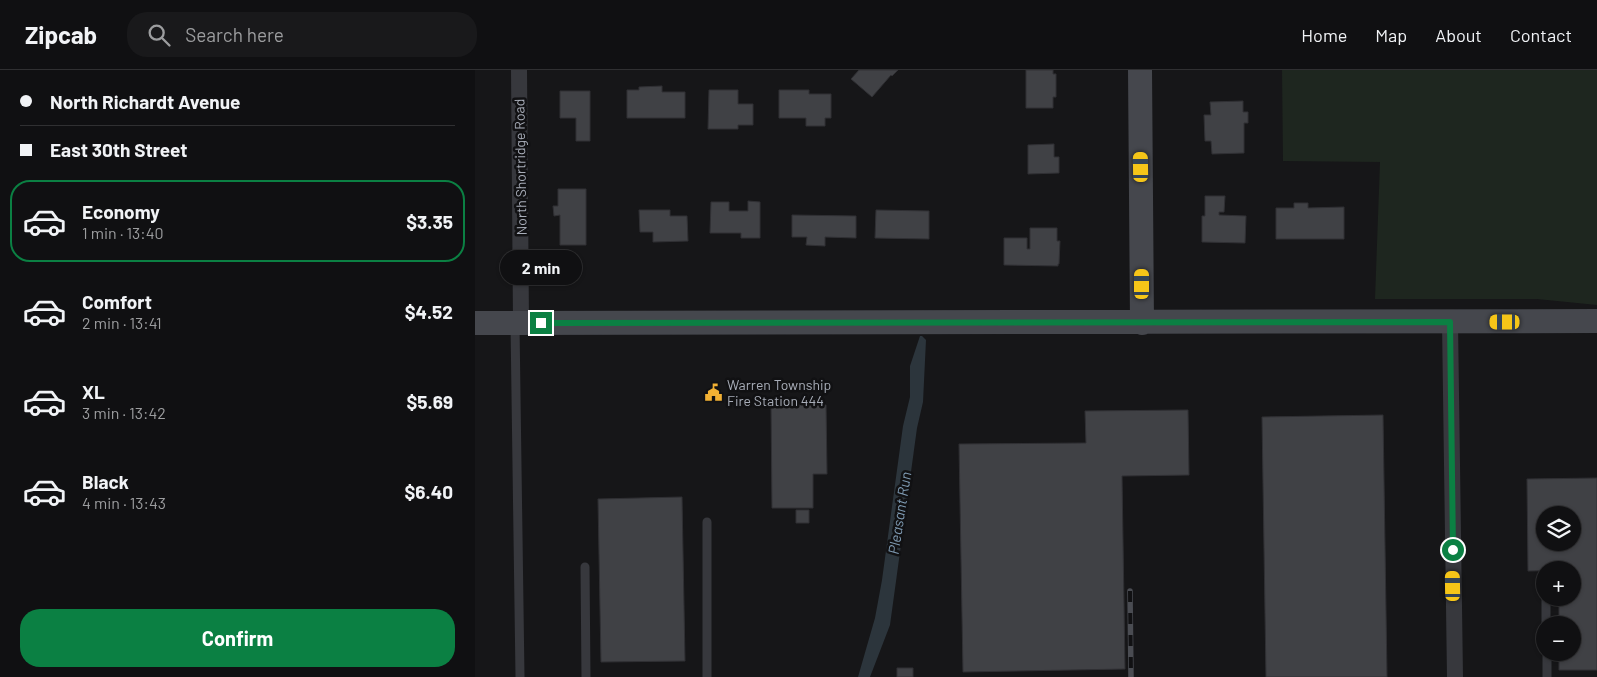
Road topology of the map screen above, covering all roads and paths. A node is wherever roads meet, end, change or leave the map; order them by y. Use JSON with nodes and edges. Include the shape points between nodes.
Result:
{"nodes":[{"id":1,"x":519,"y":70,"type":"edge"},
{"id":2,"x":1139,"y":70,"type":"edge"},
{"id":3,"x":1597,"y":321,"type":"edge"},
{"id":4,"x":1450,"y":322,"type":"junction"},
{"id":5,"x":475,"y":323,"type":"edge"},
{"id":6,"x":518,"y":323,"type":"junction"},
{"id":7,"x":1142,"y":323,"type":"junction"},
{"id":8,"x":707,"y":522,"type":"dead end"},
{"id":9,"x":585,"y":568,"type":"dead end"},
{"id":10,"x":1547,"y":661,"type":"edge"},
{"id":11,"x":520,"y":677,"type":"edge"},
{"id":12,"x":586,"y":677,"type":"edge"},
{"id":13,"x":707,"y":677,"type":"edge"},
{"id":14,"x":1455,"y":677,"type":"edge"},
{"id":15,"x":1547,"y":677,"type":"edge"}],
"edges":[{"from":1,"to":6,"type":"street","name":"North Shortridge Road"},
{"from":2,"to":7,"type":"main road"},
{"from":3,"to":4,"type":"main road"},
{"from":4,"to":7,"type":"main road"},
{"from":4,"to":14,"type":"street"},
{"from":5,"to":6,"type":"main road"},
{"from":6,"to":7,"type":"main road"},
{"from":6,"to":11,"type":"lane"},
{"from":8,"to":13,"type":"lane"},
{"from":9,"to":12,"type":"lane"},
{"from":10,"to":15,"type":"lane"}]}
